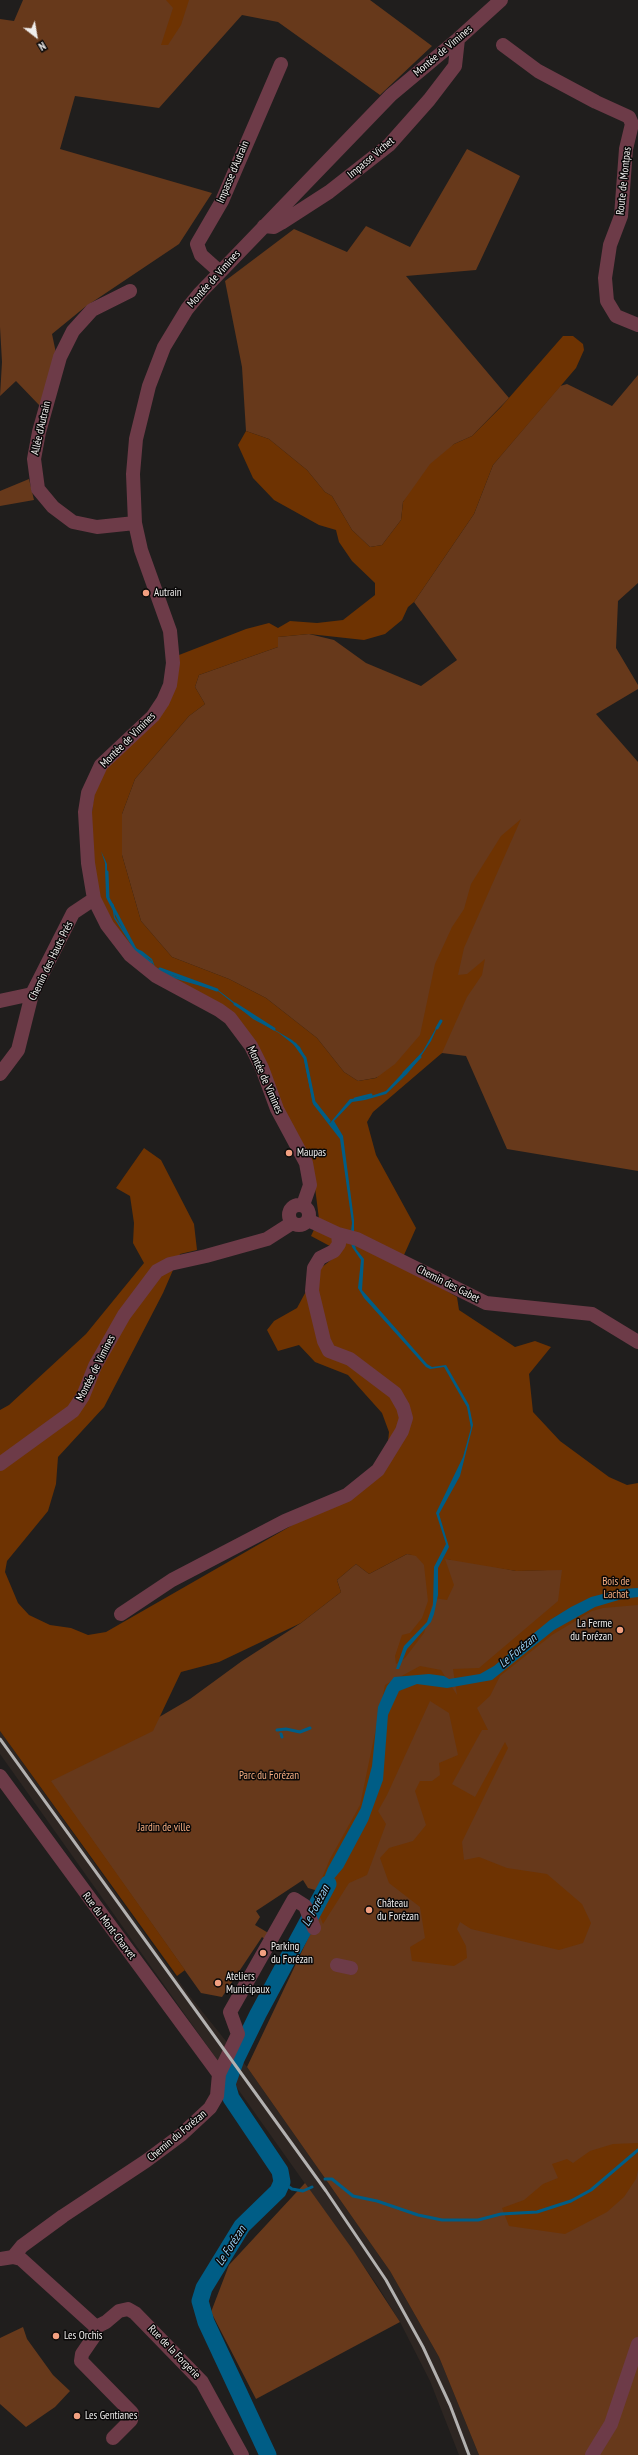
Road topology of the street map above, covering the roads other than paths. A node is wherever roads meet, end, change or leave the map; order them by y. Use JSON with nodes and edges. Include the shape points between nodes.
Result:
{"nodes":[{"id":1,"x":501,"y":0,"type":"edge"},
{"id":2,"x":458,"y":39,"type":"junction"},
{"id":3,"x":503,"y":45,"type":"dead end"},
{"id":4,"x":280,"y":64,"type":"dead end"},
{"id":5,"x":264,"y":226,"type":"junction"},
{"id":6,"x":220,"y":272,"type":"junction"},
{"id":7,"x":130,"y":291,"type":"dead end"},
{"id":8,"x":638,"y":325,"type":"edge"},
{"id":9,"x":135,"y":523,"type":"junction"},
{"id":10,"x":94,"y":899,"type":"junction"},
{"id":11,"x":32,"y":994,"type":"junction"},
{"id":12,"x":0,"y":1001,"type":"edge"},
{"id":13,"x":0,"y":1074,"type":"edge"},
{"id":14,"x":303,"y":1205,"type":"junction"},
{"id":15,"x":308,"y":1220,"type":"junction"},
{"id":16,"x":292,"y":1223,"type":"junction"},
{"id":17,"x":347,"y":1236,"type":"junction"},
{"id":18,"x":638,"y":1342,"type":"edge"},
{"id":19,"x":0,"y":1464,"type":"edge"},
{"id":20,"x":121,"y":1614,"type":"dead end"},
{"id":21,"x":0,"y":1776,"type":"edge"},
{"id":22,"x":314,"y":1928,"type":"dead end"},
{"id":23,"x":337,"y":1965,"type":"dead end"},
{"id":24,"x":351,"y":1968,"type":"dead end"},
{"id":25,"x":219,"y":2074,"type":"junction"},
{"id":26,"x":7,"y":2258,"type":"edge"},
{"id":27,"x":96,"y":2327,"type":"junction"},
{"id":28,"x":638,"y":2344,"type":"edge"},
{"id":29,"x":114,"y":2438,"type":"dead end"},
{"id":30,"x":242,"y":2455,"type":"edge"},
{"id":31,"x":592,"y":2455,"type":"edge"}],
"edges":[{"from":1,"to":2,"type":"street","name":"Montée de Vimines"},
{"from":2,"to":5,"type":"street","name":"Montée de Vimines","via":[[391,95]]},
{"from":2,"to":5,"type":"street","name":"Impasse Vichet","via":[[455,66],[389,145],[330,192],[281,224],[274,227]]},
{"from":3,"to":8,"type":"street","name":"Route de Montpas","via":[[538,71],[629,117],[632,124],[626,149],[621,216],[610,245],[605,278],[607,301],[616,316]]},
{"from":4,"to":6,"type":"street","name":"Impasse d'Autrain","via":[[222,201],[197,244],[201,255]]},
{"from":5,"to":6,"type":"street","name":"Montée de Vimines"},
{"from":6,"to":9,"type":"street","name":"Montée de Vimines","via":[[200,293],[175,327],[151,380],[136,439],[132,474]]},
{"from":7,"to":9,"type":"street","name":"Allée d'Autrain","via":[[92,310],[73,331],[60,357],[38,432],[34,459],[38,489],[53,507],[73,522],[97,527]]},
{"from":9,"to":10,"type":"street","name":"Montée de Vimines","via":[[141,550],[170,631],[174,663],[170,685],[163,701],[153,716],[101,765],[88,793],[88,863]]},
{"from":10,"to":11,"type":"street","name":"Chemin des Hauts Prés","via":[[73,913]]},
{"from":10,"to":14,"type":"street","name":"Montée de Vimines","via":[[107,925],[130,955],[156,976],[230,1018],[251,1046],[277,1109],[306,1163],[310,1185]]},
{"from":11,"to":12,"type":"street"},
{"from":11,"to":13,"type":"street","name":"Chemin des Hauts Prés","via":[[18,1050]]},
{"from":14,"to":15,"type":"street","via":[[309,1211]]},
{"from":14,"to":16,"type":"street","via":[[290,1210]]},
{"from":15,"to":16,"type":"street","via":[[302,1225]]},
{"from":15,"to":17,"type":"street","name":"Chemin des Gabet"},
{"from":16,"to":19,"type":"street","name":"Montée de Vimines","via":[[267,1239],[170,1264],[158,1271],[124,1315],[73,1411]]},
{"from":17,"to":18,"type":"street","name":"Chemin des Gabet","via":[[486,1303],[592,1314]]},
{"from":17,"to":20,"type":"street","via":[[334,1250],[320,1258],[314,1268],[312,1291],[324,1341],[330,1351],[350,1359],[395,1393],[406,1418],[402,1431],[378,1470],[347,1495],[285,1521],[172,1580]]},
{"from":21,"to":25,"type":"street","name":"Rue du Mont-Charvet"},
{"from":22,"to":25,"type":"street","name":"Chemin du Forézan","via":[[305,1906],[294,1899],[230,2012],[238,2027],[238,2034]]},
{"from":23,"to":24,"type":"street"},
{"from":25,"to":26,"type":"street","name":"Chemin du Forézan","via":[[214,2101],[180,2135]]},
{"from":26,"to":27,"type":"street","via":[[21,2259]]},
{"from":27,"to":29,"type":"street","via":[[95,2335],[82,2354],[81,2361],[132,2413],[130,2420]]},
{"from":27,"to":30,"type":"street","name":"Rue de la Forgerie","via":[[119,2311],[128,2309],[135,2312],[202,2382]]},
{"from":28,"to":31,"type":"street","via":[[611,2424]]}]}
